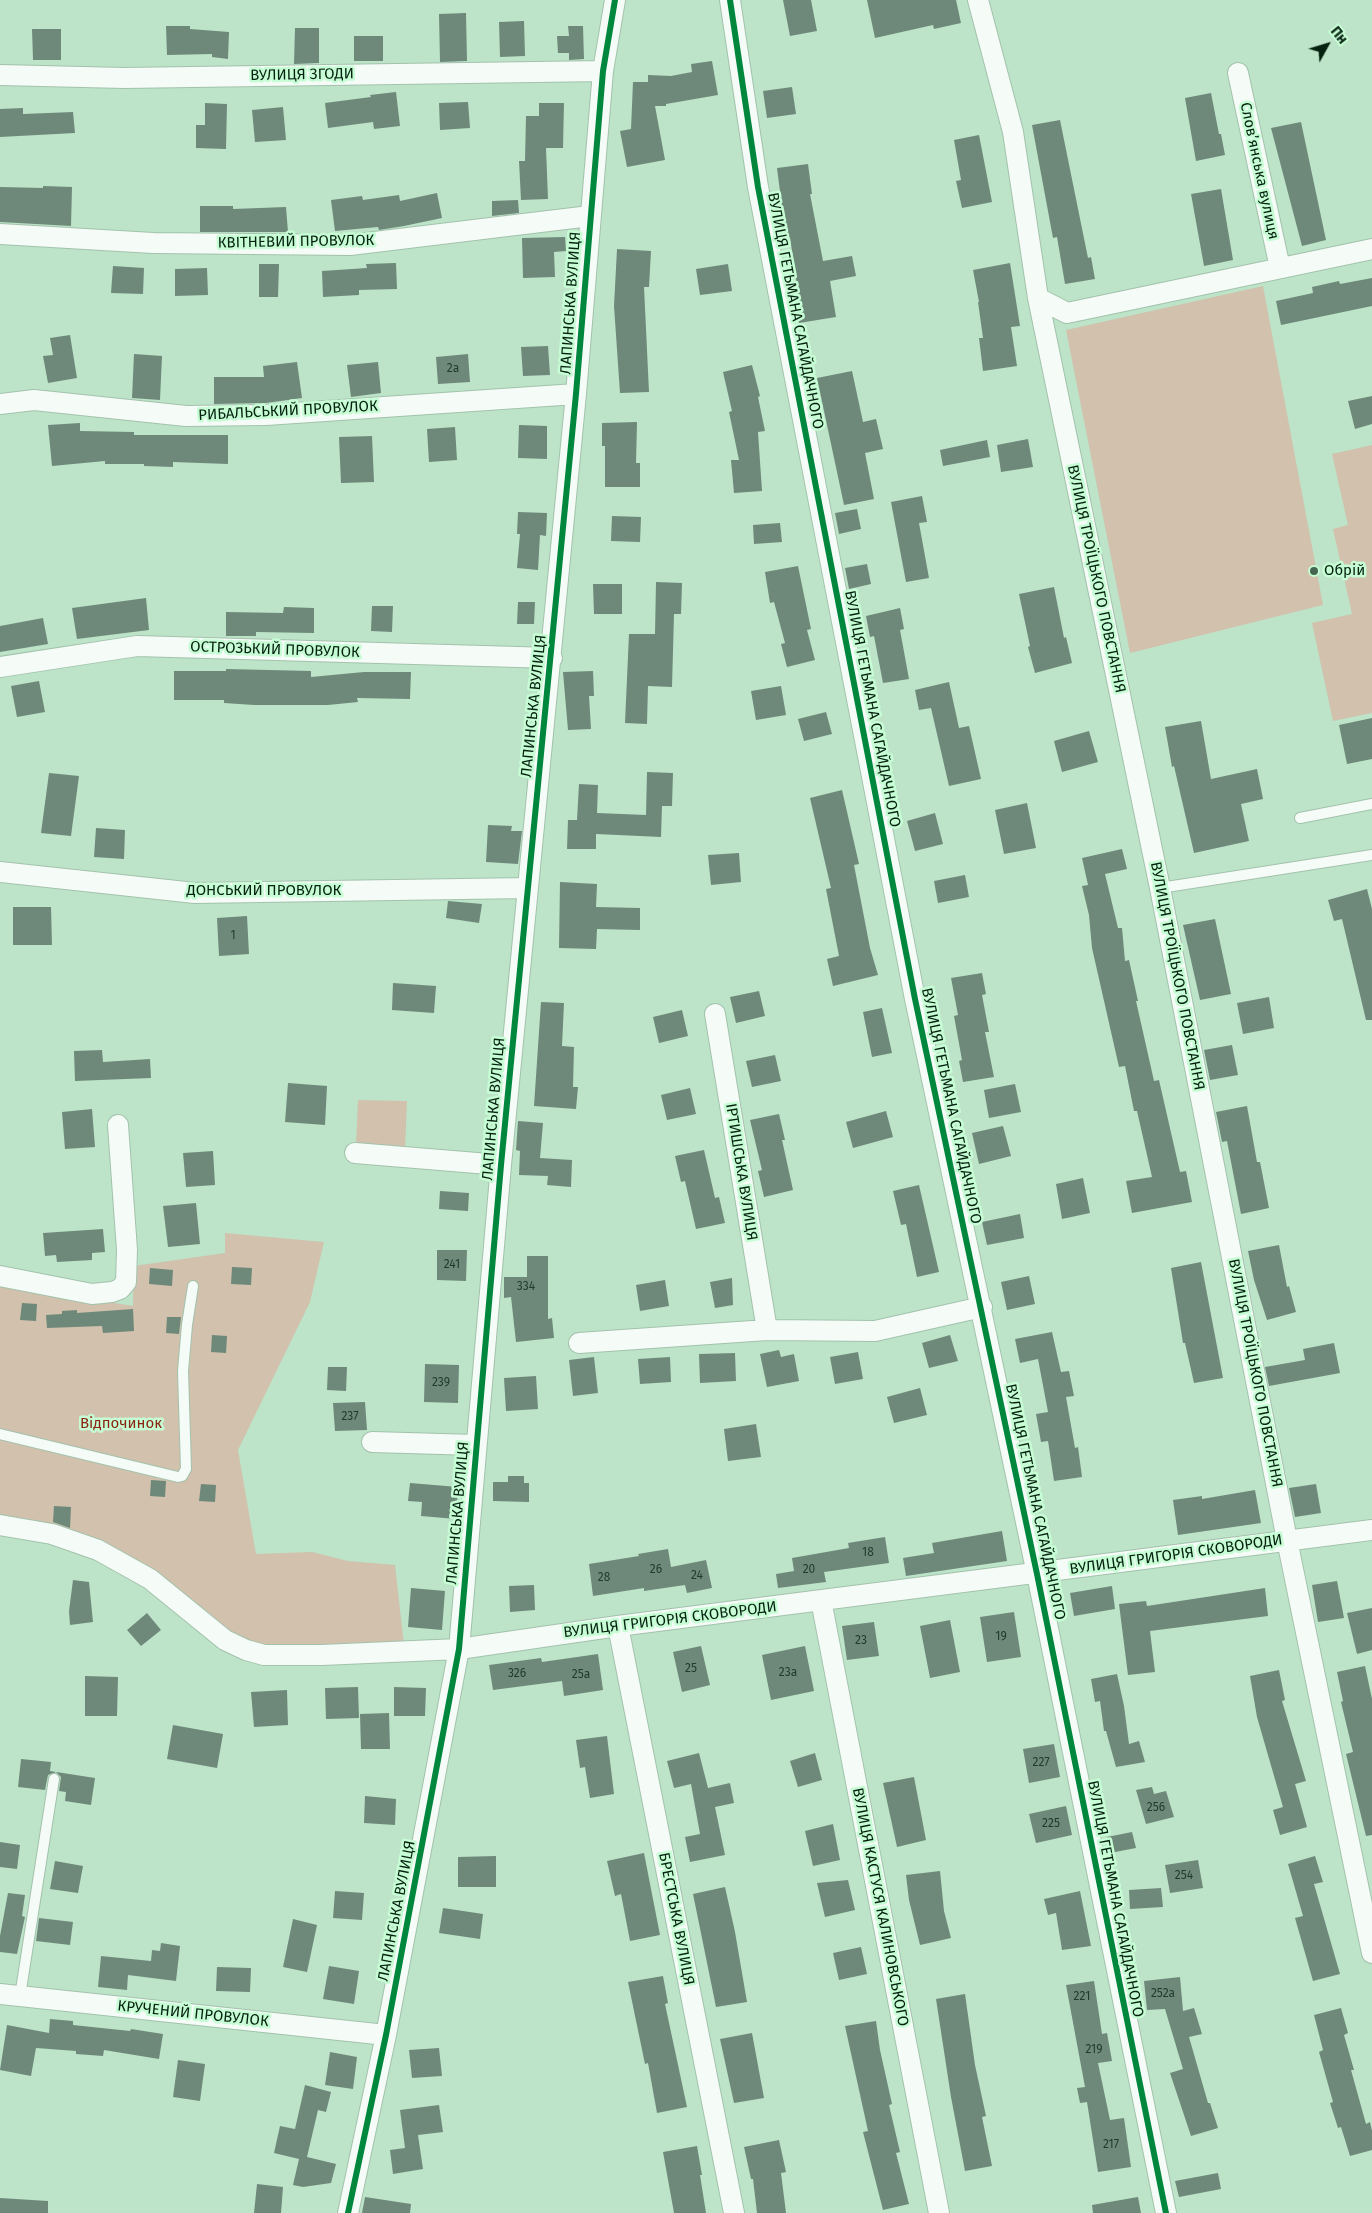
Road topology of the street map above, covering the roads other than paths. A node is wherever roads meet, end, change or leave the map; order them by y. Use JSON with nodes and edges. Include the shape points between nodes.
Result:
{"nodes":[{"id":1,"x":615,"y":0,"type":"edge"},
{"id":2,"x":730,"y":0,"type":"edge"},
{"id":3,"x":978,"y":0,"type":"edge"},
{"id":4,"x":603,"y":72,"type":"junction"},
{"id":5,"x":1238,"y":73,"type":"dead end"},
{"id":6,"x":0,"y":75,"type":"edge"},
{"id":7,"x":590,"y":216,"type":"junction"},
{"id":8,"x":0,"y":234,"type":"edge"},
{"id":9,"x":1372,"y":249,"type":"edge"},
{"id":10,"x":1280,"y":268,"type":"junction"},
{"id":11,"x":1038,"y":298,"type":"junction"},
{"id":12,"x":576,"y":394,"type":"junction"},
{"id":13,"x":0,"y":404,"type":"edge"},
{"id":14,"x":552,"y":658,"type":"junction"},
{"id":15,"x":0,"y":666,"type":"edge"},
{"id":16,"x":1372,"y":804,"type":"edge"},
{"id":17,"x":1300,"y":818,"type":"dead end"},
{"id":18,"x":1372,"y":855,"type":"edge"},
{"id":19,"x":0,"y":872,"type":"edge"},
{"id":20,"x":528,"y":888,"type":"junction"},
{"id":21,"x":1160,"y":888,"type":"junction"},
{"id":22,"x":715,"y":1014,"type":"dead end"},
{"id":23,"x":118,"y":1125,"type":"dead end"},
{"id":24,"x":355,"y":1153,"type":"dead end"},
{"id":25,"x":501,"y":1165,"type":"junction"},
{"id":26,"x":0,"y":1276,"type":"edge"},
{"id":27,"x":193,"y":1286,"type":"dead end"},
{"id":28,"x":982,"y":1307,"type":"junction"},
{"id":29,"x":767,"y":1330,"type":"junction"},
{"id":30,"x":579,"y":1343,"type":"dead end"},
{"id":31,"x":0,"y":1434,"type":"edge"},
{"id":32,"x":372,"y":1442,"type":"dead end"},
{"id":33,"x":476,"y":1445,"type":"junction"},
{"id":34,"x":0,"y":1525,"type":"edge"},
{"id":35,"x":1372,"y":1530,"type":"edge"},
{"id":36,"x":1288,"y":1540,"type":"junction"},
{"id":37,"x":1037,"y":1574,"type":"junction"},
{"id":38,"x":821,"y":1600,"type":"junction"},
{"id":39,"x":618,"y":1626,"type":"junction"},
{"id":40,"x":459,"y":1649,"type":"junction"},
{"id":41,"x":54,"y":1779,"type":"dead end"},
{"id":42,"x":1372,"y":1953,"type":"edge"},
{"id":43,"x":0,"y":1994,"type":"edge"},
{"id":44,"x":20,"y":1996,"type":"junction"},
{"id":45,"x":386,"y":2035,"type":"junction"},
{"id":46,"x":348,"y":2213,"type":"edge"},
{"id":47,"x":734,"y":2213,"type":"edge"},
{"id":48,"x":940,"y":2213,"type":"edge"},
{"id":49,"x":1166,"y":2213,"type":"edge"}],
"edges":[{"from":1,"to":4,"type":"street","name":"ЛАПИНСЬКА ВУЛИЦЯ"},
{"from":2,"to":28,"type":"street","name":"ВУЛИЦЯ ГЕТЬМАНА САГАЙДАЧНОГО","via":[[764,216],[916,1000]]},
{"from":3,"to":11,"type":"street","name":"ВУЛИЦЯ ТРОЇЦЬКОГО ПОВСТАННЯ","via":[[1013,132]]},
{"from":4,"to":6,"type":"street","name":"ВУЛИЦЯ ЗГОДИ","via":[[124,78]]},
{"from":4,"to":7,"type":"street","name":"ЛАПИНСЬКА ВУЛИЦЯ"},
{"from":5,"to":10,"type":"street","name":"Словʼянська вулиця"},
{"from":7,"to":8,"type":"street","name":"КВІТНЕВИЙ ПРОВУЛОК","via":[[350,245],[152,243]]},
{"from":7,"to":12,"type":"street","name":"ЛАПИНСЬКА ВУЛИЦЯ"},
{"from":9,"to":10,"type":"street"},
{"from":10,"to":11,"type":"street","via":[[1067,313]]},
{"from":11,"to":21,"type":"street","name":"ВУЛИЦЯ ТРОЇЦЬКОГО ПОВСТАННЯ"},
{"from":12,"to":13,"type":"street","name":"РИБАЛЬСЬКИЙ ПРОВУЛОК","via":[[266,415],[186,416],[34,400]]},
{"from":12,"to":14,"type":"street","name":"ЛАПИНСЬКА ВУЛИЦЯ"},
{"from":14,"to":15,"type":"street","name":"ОСТРОЗЬКИЙ ПРОВУЛОК","via":[[137,646]]},
{"from":14,"to":20,"type":"street","name":"ЛАПИНСЬКА ВУЛИЦЯ"},
{"from":16,"to":17,"type":"lane"},
{"from":18,"to":21,"type":"lane"},
{"from":19,"to":20,"type":"street","name":"ДОНСЬКИЙ ПРОВУЛОК","via":[[195,892]]},
{"from":20,"to":25,"type":"street","name":"ЛАПИНСЬКА ВУЛИЦЯ"},
{"from":21,"to":36,"type":"street","name":"ВУЛИЦЯ ТРОЇЦЬКОГО ПОВСТАННЯ"},
{"from":22,"to":29,"type":"street","name":"ІРТИШСЬКА ВУЛИЦЯ"},
{"from":23,"to":26,"type":"street","via":[[127,1250],[126,1282],[112,1292],[92,1294]]},
{"from":24,"to":25,"type":"street"},
{"from":25,"to":33,"type":"street","name":"ЛАПИНСЬКА ВУЛИЦЯ"},
{"from":27,"to":31,"type":"lane","via":[[183,1371],[186,1469],[182,1476]]},
{"from":28,"to":29,"type":"street","via":[[874,1331]]},
{"from":28,"to":37,"type":"street","name":"ВУЛИЦЯ ГЕТЬМАНА САГАЙДАЧНОГО"},
{"from":29,"to":30,"type":"street"},
{"from":32,"to":33,"type":"street"},
{"from":33,"to":40,"type":"street","name":"ЛАПИНСЬКА ВУЛИЦЯ"},
{"from":34,"to":40,"type":"street","name":"ВУЛИЦЯ ГРИГОРІЯ СКОВОРОДИ","via":[[52,1534],[98,1550],[150,1579],[225,1640],[264,1655]]},
{"from":35,"to":36,"type":"street","name":"ВУЛИЦЯ ГРИГОРІЯ СКОВОРОДИ"},
{"from":36,"to":37,"type":"street","name":"ВУЛИЦЯ ГРИГОРІЯ СКОВОРОДИ"},
{"from":36,"to":42,"type":"street","name":"ВУЛИЦЯ ТРОЇЦЬКОГО ПОВСТАННЯ"},
{"from":37,"to":38,"type":"street","name":"ВУЛИЦЯ ГРИГОРІЯ СКОВОРОДИ"},
{"from":37,"to":49,"type":"street","name":"ВУЛИЦЯ ГЕТЬМАНА САГАЙДАЧНОГО"},
{"from":38,"to":39,"type":"street","name":"ВУЛИЦЯ ГРИГОРІЯ СКОВОРОДИ"},
{"from":38,"to":48,"type":"street","name":"ВУЛИЦЯ КАСТУСЯ КАЛИНОВСЬКОГО"},
{"from":39,"to":40,"type":"street","name":"ВУЛИЦЯ ГРИГОРІЯ СКОВОРОДИ"},
{"from":39,"to":47,"type":"street","name":"БРЕСТСЬКА ВУЛИЦЯ"},
{"from":40,"to":45,"type":"street","name":"ЛАПИНСЬКА ВУЛИЦЯ"},
{"from":41,"to":44,"type":"lane"},
{"from":43,"to":44,"type":"street","name":"КРУЧЕНИЙ ПРОВУЛОК"},
{"from":44,"to":45,"type":"street","name":"КРУЧЕНИЙ ПРОВУЛОК"},
{"from":45,"to":46,"type":"street","name":"ЛАПИНСЬКА ВУЛИЦЯ"}]}
